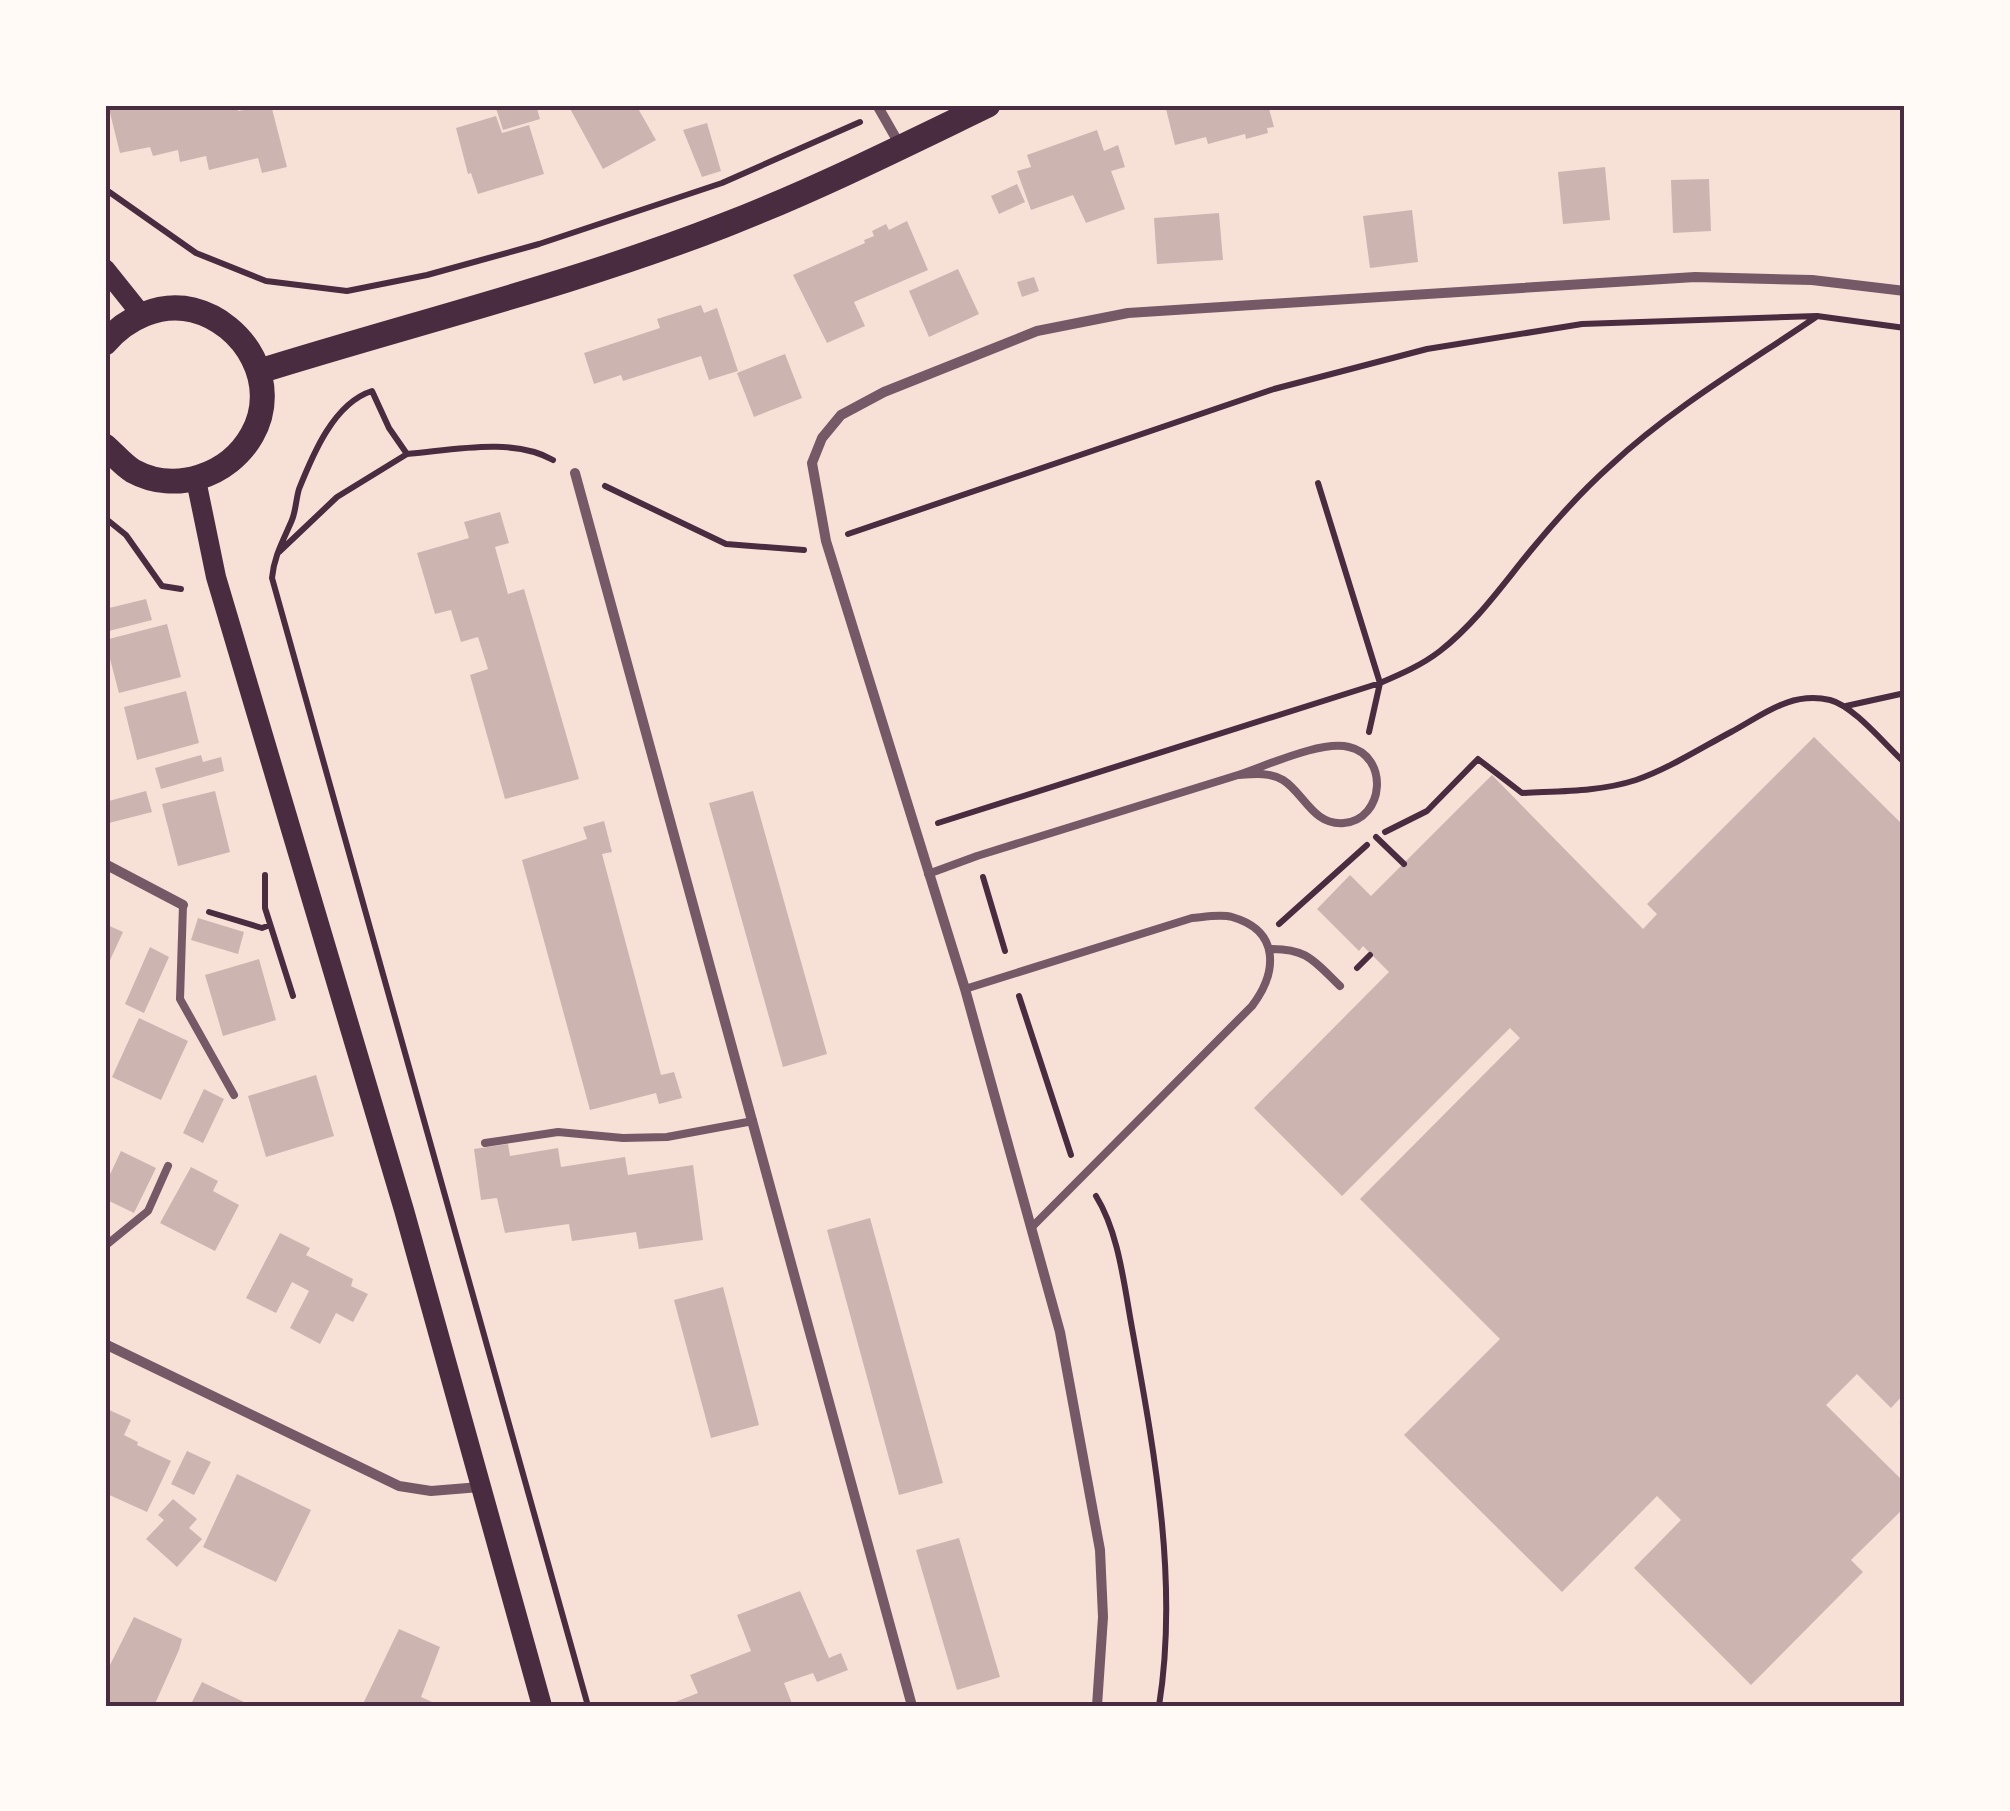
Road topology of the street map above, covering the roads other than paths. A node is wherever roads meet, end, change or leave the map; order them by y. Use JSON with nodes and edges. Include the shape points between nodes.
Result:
{"nodes":[{"id":1,"x":988,"y":105,"type":"edge"},
{"id":2,"x":880,"y":109,"type":"edge"},
{"id":3,"x":901,"y":147,"type":"junction"},
{"id":4,"x":105,"y":269,"type":"edge"},
{"id":5,"x":1905,"y":291,"type":"edge"},
{"id":6,"x":141,"y":314,"type":"junction"},
{"id":7,"x":105,"y":343,"type":"edge"},
{"id":8,"x":260,"y":371,"type":"junction"},
{"id":9,"x":105,"y":446,"type":"edge"},
{"id":10,"x":576,"y":473,"type":"dead end"},
{"id":11,"x":196,"y":480,"type":"junction"},
{"id":12,"x":1238,"y":775,"type":"junction"},
{"id":13,"x":105,"y":864,"type":"edge"},
{"id":14,"x":928,"y":874,"type":"junction"},
{"id":15,"x":183,"y":905,"type":"joint"},
{"id":16,"x":1269,"y":948,"type":"junction"},
{"id":17,"x":1340,"y":986,"type":"dead end"},
{"id":18,"x":965,"y":989,"type":"junction"},
{"id":19,"x":234,"y":1094,"type":"dead end"},
{"id":20,"x":753,"y":1121,"type":"junction"},
{"id":21,"x":485,"y":1144,"type":"dead end"},
{"id":22,"x":168,"y":1166,"type":"dead end"},
{"id":23,"x":1033,"y":1226,"type":"junction"},
{"id":24,"x":105,"y":1246,"type":"edge"},
{"id":25,"x":105,"y":1344,"type":"edge"},
{"id":26,"x":480,"y":1486,"type":"junction"},
{"id":27,"x":542,"y":1706,"type":"edge"},
{"id":28,"x":912,"y":1706,"type":"edge"},
{"id":29,"x":1096,"y":1706,"type":"edge"}],
"edges":[{"from":1,"to":3,"type":"main road"},
{"from":2,"to":3,"type":"street"},
{"from":3,"to":8,"type":"main road","via":[[772,206],[599,270]]},
{"from":4,"to":6,"type":"main road"},
{"from":5,"to":14,"type":"street","via":[[1773,277],[1695,278],[1128,313],[1037,332],[841,415],[812,464],[826,541]]},
{"from":6,"to":7,"type":"main road"},
{"from":6,"to":8,"type":"main road","via":[[181,308],[210,315],[246,344]]},
{"from":8,"to":11,"type":"main road","via":[[262,407],[252,436],[224,467]]},
{"from":9,"to":11,"type":"main road","via":[[131,470],[160,481]]},
{"from":10,"to":20,"type":"street"},
{"from":11,"to":26,"type":"main road","via":[[216,577]]},
{"from":12,"to":12,"type":"lane","via":[[1350,747],[1374,766],[1377,795],[1358,818],[1328,821],[1284,780]]},
{"from":12,"to":14,"type":"lane"},
{"from":13,"to":15,"type":"street"},
{"from":14,"to":18,"type":"street"},
{"from":15,"to":19,"type":"lane","via":[[180,999]]},
{"from":16,"to":17,"type":"lane","via":[[1307,954]]},
{"from":16,"to":18,"type":"lane","via":[[1252,927],[1230,916],[1192,918]]},
{"from":16,"to":23,"type":"lane","via":[[1266,987],[1252,1006]]},
{"from":18,"to":23,"type":"street"},
{"from":20,"to":21,"type":"lane","via":[[666,1137],[558,1132]]},
{"from":20,"to":28,"type":"street"},
{"from":22,"to":24,"type":"lane","via":[[148,1211]]},
{"from":23,"to":29,"type":"street","via":[[1100,1550]]},
{"from":25,"to":26,"type":"street","via":[[399,1486]]},
{"from":26,"to":27,"type":"main road"}]}
